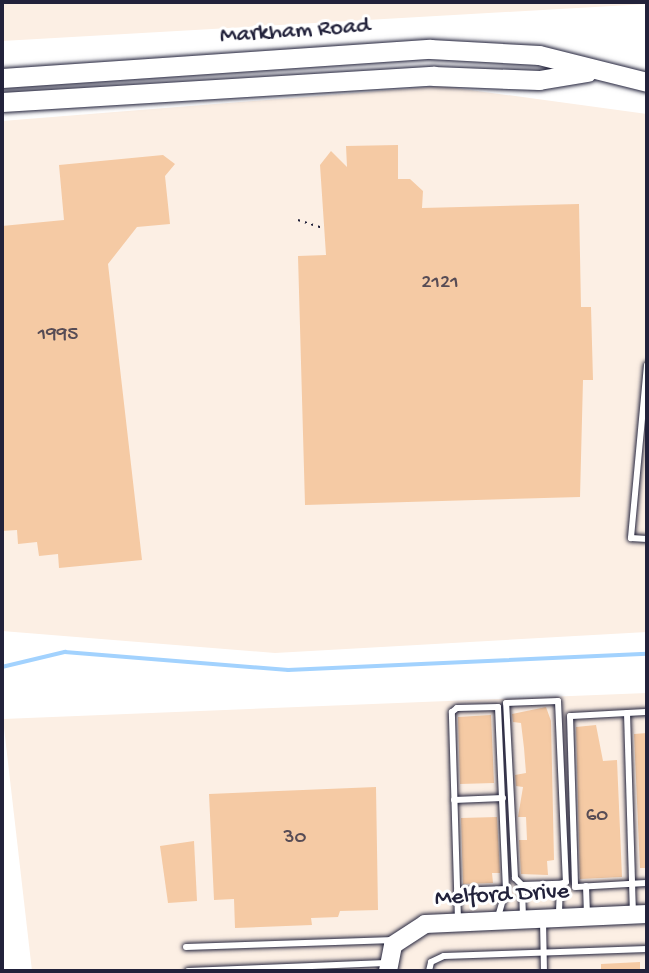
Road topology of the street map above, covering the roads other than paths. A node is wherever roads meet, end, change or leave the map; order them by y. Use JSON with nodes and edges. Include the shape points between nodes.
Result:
{"nodes":[{"id":1,"x":589,"y":72,"type":"junction"},
{"id":2,"x":2,"y":78,"type":"edge"},
{"id":3,"x":647,"y":82,"type":"edge"},
{"id":4,"x":2,"y":102,"type":"edge"},
{"id":5,"x":647,"y":365,"type":"edge"},
{"id":6,"x":647,"y":539,"type":"edge"},
{"id":7,"x":647,"y":712,"type":"edge"},
{"id":8,"x":627,"y":713,"type":"junction"},
{"id":9,"x":503,"y":798,"type":"junction"},
{"id":10,"x":454,"y":800,"type":"junction"},
{"id":11,"x":647,"y":883,"type":"edge"},
{"id":12,"x":560,"y":884,"type":"junction"},
{"id":13,"x":632,"y":884,"type":"junction"},
{"id":14,"x":522,"y":886,"type":"junction"},
{"id":15,"x":586,"y":886,"type":"junction"},
{"id":16,"x":506,"y":889,"type":"junction"},
{"id":17,"x":457,"y":891,"type":"junction"},
{"id":18,"x":640,"y":914,"type":"edge"},
{"id":19,"x":587,"y":917,"type":"junction"},
{"id":20,"x":551,"y":918,"type":"junction"},
{"id":21,"x":523,"y":919,"type":"junction"},
{"id":22,"x":498,"y":920,"type":"junction"},
{"id":23,"x":458,"y":922,"type":"junction"},
{"id":24,"x":398,"y":940,"type":"junction"},
{"id":25,"x":186,"y":947,"type":"dead end"},
{"id":26,"x":647,"y":949,"type":"edge"},
{"id":27,"x":544,"y":953,"type":"junction"},
{"id":28,"x":388,"y":967,"type":"edge"},
{"id":29,"x":188,"y":971,"type":"edge"},
{"id":30,"x":429,"y":971,"type":"edge"},
{"id":31,"x":544,"y":971,"type":"edge"}],
"edges":[{"from":1,"to":2,"type":"main road","name":"Markham Road","via":[[539,55],[430,49]]},
{"from":1,"to":3,"type":"main road","name":"Markham Road"},
{"from":1,"to":4,"type":"main road","name":"Markham Road","via":[[539,80],[433,76]]},
{"from":5,"to":6,"type":"lane","via":[[631,538]]},
{"from":7,"to":8,"type":"lane"},
{"from":8,"to":13,"type":"lane"},
{"from":8,"to":15,"type":"lane","via":[[570,716],[575,887]]},
{"from":9,"to":10,"type":"lane"},
{"from":9,"to":10,"type":"lane","via":[[498,707],[457,708],[452,712]]},
{"from":9,"to":16,"type":"lane"},
{"from":10,"to":17,"type":"lane"},
{"from":11,"to":13,"type":"lane"},
{"from":12,"to":14,"type":"lane"},
{"from":12,"to":14,"type":"lane","via":[[566,881],[558,702],[506,703],[515,878]]},
{"from":12,"to":20,"type":"lane"},
{"from":13,"to":15,"type":"lane"},
{"from":13,"to":18,"type":"lane"},
{"from":14,"to":21,"type":"lane"},
{"from":15,"to":19,"type":"lane"},
{"from":16,"to":17,"type":"lane"},
{"from":16,"to":22,"type":"lane"},
{"from":17,"to":23,"type":"lane"},
{"from":18,"to":19,"type":"street","name":"Melford Drive"},
{"from":19,"to":20,"type":"street","name":"Melford Drive"},
{"from":20,"to":21,"type":"street","name":"Melford Drive"},
{"from":20,"to":27,"type":"lane"},
{"from":21,"to":22,"type":"street","name":"Melford Drive"},
{"from":22,"to":23,"type":"street","name":"Melford Drive"},
{"from":23,"to":24,"type":"street","name":"Melford Drive","via":[[425,924]]},
{"from":24,"to":25,"type":"lane"},
{"from":24,"to":28,"type":"street"},
{"from":26,"to":27,"type":"lane"},
{"from":27,"to":30,"type":"lane","via":[[444,956],[431,962]]},
{"from":27,"to":31,"type":"lane"},
{"from":28,"to":29,"type":"lane"}]}
